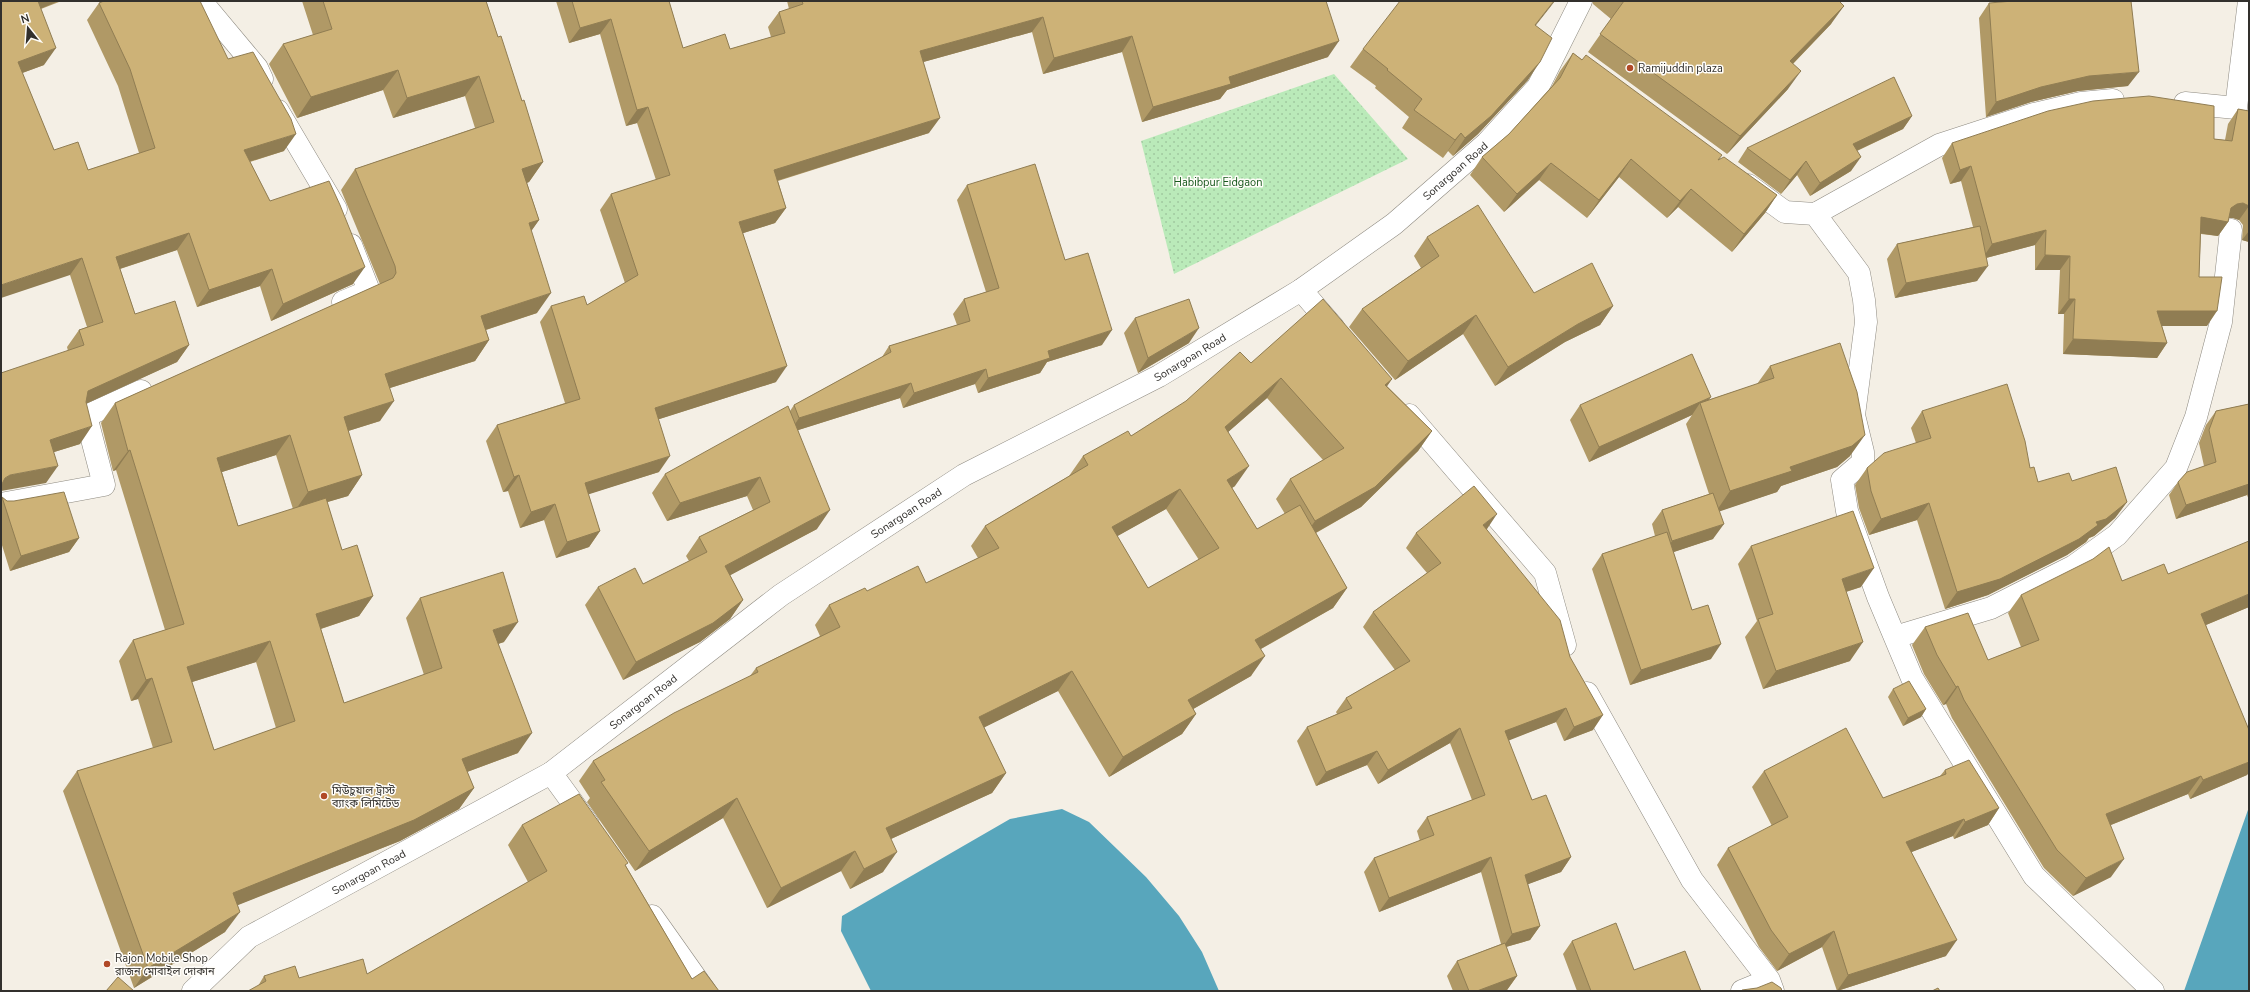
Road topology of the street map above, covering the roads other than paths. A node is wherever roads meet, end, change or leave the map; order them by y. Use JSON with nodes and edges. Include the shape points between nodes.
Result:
{"nodes":[{"id":1,"x":201,"y":1,"type":"edge"},
{"id":2,"x":1581,"y":1,"type":"edge"},
{"id":3,"x":2249,"y":1,"type":"edge"},
{"id":4,"x":1558,"y":46,"type":"junction"},
{"id":5,"x":1577,"y":60,"type":"edge"},
{"id":6,"x":2132,"y":98,"type":"edge"},
{"id":7,"x":2161,"y":100,"type":"edge"},
{"id":8,"x":1734,"y":175,"type":"edge"},
{"id":9,"x":1815,"y":214,"type":"junction"},
{"id":10,"x":2231,"y":230,"type":"edge"},
{"id":11,"x":1301,"y":290,"type":"junction"},
{"id":12,"x":325,"y":310,"type":"edge"},
{"id":13,"x":1347,"y":343,"type":"edge"},
{"id":14,"x":158,"y":384,"type":"edge"},
{"id":15,"x":1398,"y":402,"type":"edge"},
{"id":16,"x":1,"y":504,"type":"edge"},
{"id":17,"x":1895,"y":637,"type":"junction"},
{"id":18,"x":551,"y":773,"type":"junction"},
{"id":19,"x":601,"y":844,"type":"edge"},
{"id":20,"x":642,"y":901,"type":"edge"},
{"id":21,"x":1771,"y":986,"type":"edge"},
{"id":22,"x":193,"y":991,"type":"edge"},
{"id":23,"x":705,"y":991,"type":"edge"},
{"id":24,"x":1742,"y":991,"type":"edge"},
{"id":25,"x":2153,"y":991,"type":"edge"}],
"edges":[{"from":1,"to":12,"type":"street","via":[[257,68],[279,112],[329,194],[340,217],[368,291]]},
{"from":2,"to":4,"type":"street","name":"Sonargoan Road"},
{"from":3,"to":7,"type":"street","via":[[2236,108]]},
{"from":4,"to":5,"type":"street"},
{"from":4,"to":11,"type":"street","name":"Sonargoan Road","via":[[1538,87],[1487,144],[1394,224]]},
{"from":6,"to":9,"type":"street","via":[[2081,103],[2034,114],[1939,146]]},
{"from":8,"to":9,"type":"street","via":[[1785,212]]},
{"from":9,"to":17,"type":"street","via":[[1859,274],[1864,300],[1866,322],[1854,415],[1863,462],[1842,480],[1847,511]]},
{"from":10,"to":17,"type":"street","via":[[2221,322],[2196,417],[2176,468],[2118,535],[2074,566],[1991,608]]},
{"from":11,"to":13,"type":"street"},
{"from":11,"to":18,"type":"street","name":"Sonargoan Road","via":[[1159,376],[964,475],[781,595]]},
{"from":14,"to":16,"type":"street","via":[[86,416],[104,485]]},
{"from":15,"to":21,"type":"street","via":[[1545,573],[1575,672],[1692,880]]},
{"from":17,"to":25,"type":"street","via":[[1912,678],[2034,876]]},
{"from":18,"to":19,"type":"street"},
{"from":18,"to":22,"type":"street","name":"Sonargoan Road","via":[[250,937]]},
{"from":20,"to":23,"type":"street"},
{"from":21,"to":24,"type":"street"}]}
